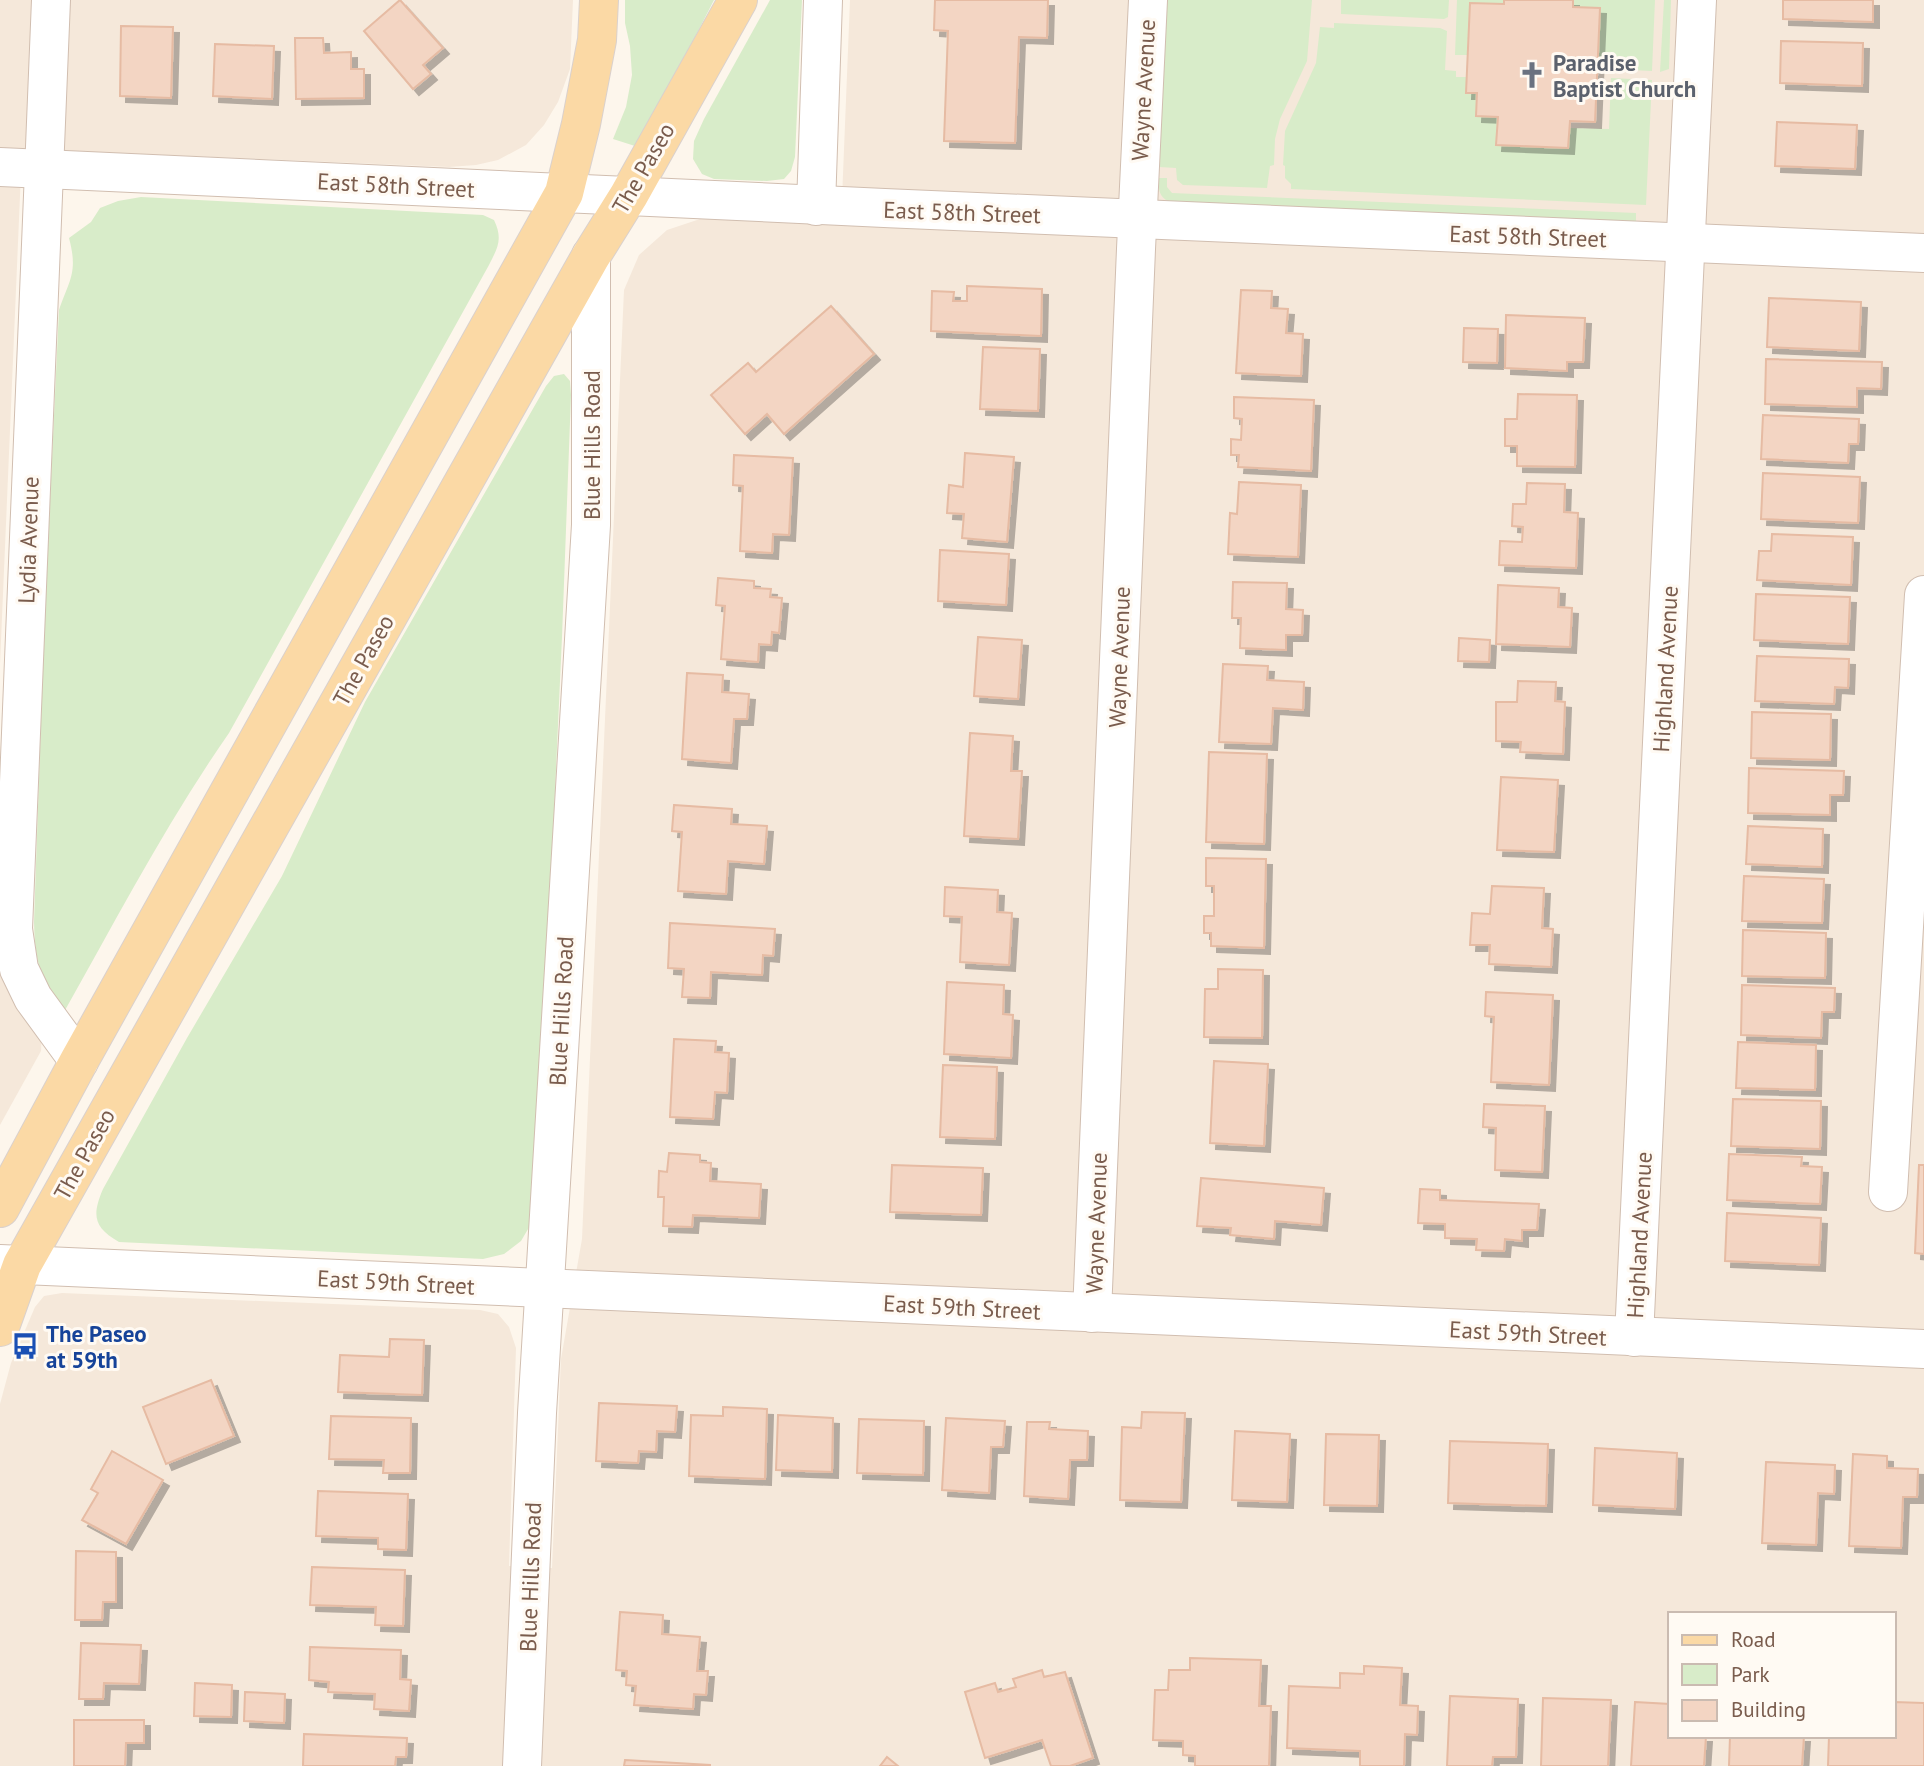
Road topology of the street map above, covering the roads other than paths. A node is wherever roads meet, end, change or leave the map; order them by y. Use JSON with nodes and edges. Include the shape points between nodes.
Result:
{"nodes":[{"id":1,"x":51,"y":0,"type":"edge"},
{"id":2,"x":599,"y":0,"type":"edge"},
{"id":3,"x":738,"y":0,"type":"edge"},
{"id":4,"x":824,"y":0,"type":"edge"},
{"id":5,"x":1148,"y":0,"type":"edge"},
{"id":6,"x":1697,"y":0,"type":"edge"},
{"id":7,"x":0,"y":167,"type":"edge"},
{"id":8,"x":43,"y":168,"type":"junction"},
{"id":9,"x":564,"y":192,"type":"junction"},
{"id":10,"x":629,"y":195,"type":"junction"},
{"id":11,"x":816,"y":206,"type":"junction"},
{"id":12,"x":1137,"y":220,"type":"junction"},
{"id":13,"x":1685,"y":243,"type":"junction"},
{"id":14,"x":1924,"y":253,"type":"edge"},
{"id":15,"x":591,"y":256,"type":"junction"},
{"id":16,"x":1924,"y":595,"type":"edge"},
{"id":17,"x":79,"y":1061,"type":"junction"},
{"id":18,"x":1888,"y":1192,"type":"dead end"},
{"id":19,"x":0,"y":1208,"type":"edge"},
{"id":20,"x":11,"y":1265,"type":"edge"},
{"id":21,"x":545,"y":1289,"type":"junction"},
{"id":22,"x":1092,"y":1313,"type":"junction"},
{"id":23,"x":0,"y":1326,"type":"edge"},
{"id":24,"x":1634,"y":1337,"type":"junction"},
{"id":25,"x":1924,"y":1349,"type":"edge"},
{"id":26,"x":522,"y":1766,"type":"edge"}],
"edges":[{"from":1,"to":8,"type":"street","name":"Lydia Avenue"},
{"from":2,"to":9,"type":"main road","name":"The Paseo","via":[[597,40]]},
{"from":3,"to":10,"type":"main road","name":"The Paseo"},
{"from":4,"to":11,"type":"street"},
{"from":5,"to":12,"type":"street","name":"Wayne Avenue"},
{"from":6,"to":13,"type":"street","name":"Highland Avenue"},
{"from":7,"to":8,"type":"street","name":"East 58th Street"},
{"from":8,"to":9,"type":"street","name":"East 58th Street"},
{"from":8,"to":17,"type":"street","name":"Lydia Avenue","via":[[13,929],[19,969],[33,998]]},
{"from":9,"to":10,"type":"street","name":"East 58th Street"},
{"from":9,"to":17,"type":"main road","name":"The Paseo"},
{"from":10,"to":11,"type":"street","name":"East 58th Street"},
{"from":10,"to":15,"type":"main road","name":"The Paseo"},
{"from":11,"to":12,"type":"street","name":"East 58th Street"},
{"from":12,"to":13,"type":"street","name":"East 58th Street"},
{"from":12,"to":22,"type":"street","name":"Wayne Avenue"},
{"from":13,"to":14,"type":"street","name":"East 58th Street"},
{"from":13,"to":24,"type":"street","name":"Highland Avenue"},
{"from":15,"to":20,"type":"main road","name":"The Paseo"},
{"from":15,"to":21,"type":"street","name":"Blue Hills Road","via":[[591,525]]},
{"from":16,"to":18,"type":"street"},
{"from":17,"to":19,"type":"main road","name":"The Paseo"},
{"from":20,"to":21,"type":"street","name":"East 59th Street"},
{"from":20,"to":23,"type":"main road","name":"The Paseo"},
{"from":21,"to":22,"type":"street","name":"East 59th Street"},
{"from":21,"to":26,"type":"street","name":"Blue Hills Road"},
{"from":22,"to":24,"type":"street","name":"East 59th Street"},
{"from":24,"to":25,"type":"street","name":"East 59th Street"}]}
